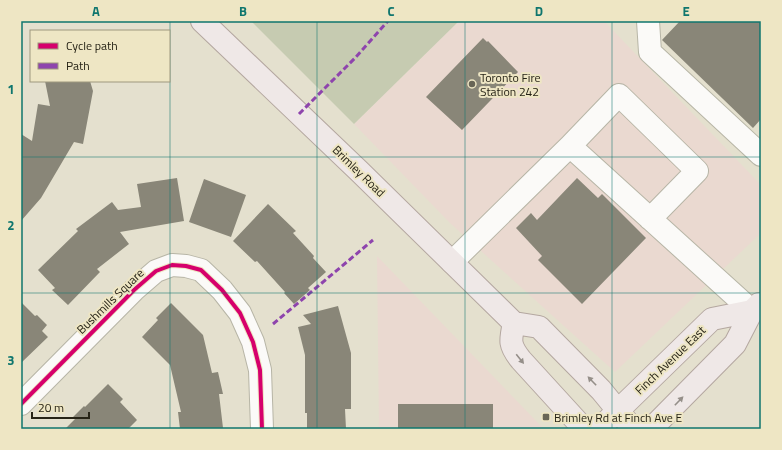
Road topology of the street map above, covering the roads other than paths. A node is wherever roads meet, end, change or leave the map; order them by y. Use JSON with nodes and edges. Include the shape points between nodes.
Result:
{"nodes":[{"id":1,"x":202,"y":21,"type":"edge"},
{"id":2,"x":648,"y":21,"type":"edge"},
{"id":3,"x":570,"y":146,"type":"junction"},
{"id":4,"x":761,"y":155,"type":"edge"},
{"id":5,"x":650,"y":219,"type":"junction"},
{"id":6,"x":452,"y":262,"type":"junction"},
{"id":7,"x":756,"y":306,"type":"edge"},
{"id":8,"x":514,"y":323,"type":"junction"},
{"id":9,"x":21,"y":404,"type":"edge"},
{"id":10,"x":618,"y":411,"type":"junction"},
{"id":11,"x":262,"y":429,"type":"edge"},
{"id":12,"x":584,"y":429,"type":"edge"},
{"id":13,"x":599,"y":429,"type":"edge"},
{"id":14,"x":633,"y":429,"type":"edge"},
{"id":15,"x":651,"y":429,"type":"edge"}],
"edges":[{"from":1,"to":6,"type":"main road","name":"Brimley Road"},
{"from":2,"to":4,"type":"street","via":[[650,52]]},
{"from":3,"to":5,"type":"street"},
{"from":3,"to":5,"type":"street","via":[[619,95],[697,171]]},
{"from":3,"to":6,"type":"street"},
{"from":5,"to":7,"type":"street"},
{"from":6,"to":8,"type":"main road","name":"Brimley Road"},
{"from":7,"to":10,"type":"main road","name":"Finch Avenue East","via":[[712,319]]},
{"from":15,"to":7,"type":"main road","one_way":true,"via":[[735,344]]},
{"from":10,"to":8,"type":"main road","one_way":true,"via":[[601,390],[538,326]]},
{"from":8,"to":12,"type":"main road","one_way":true,"via":[[511,339],[514,350]]},
{"from":9,"to":11,"type":"street","name":"Bushmills Square","via":[[156,271],[172,265],[186,266],[201,270],[222,290],[240,313],[253,342],[260,370]]},
{"from":10,"to":13,"type":"main road","name":"Finch Avenue East"},
{"from":10,"to":14,"type":"main road"}]}
